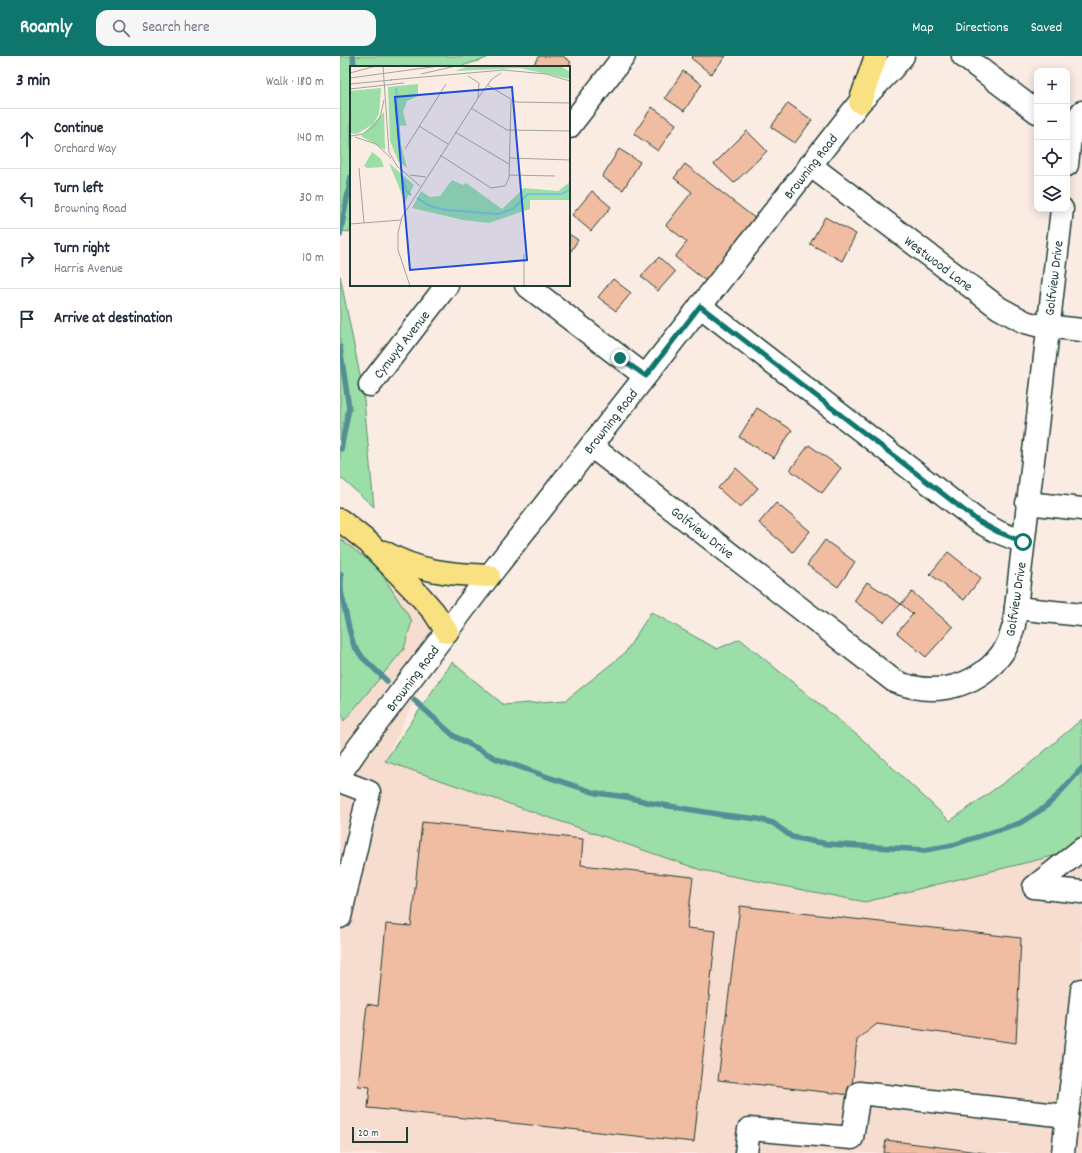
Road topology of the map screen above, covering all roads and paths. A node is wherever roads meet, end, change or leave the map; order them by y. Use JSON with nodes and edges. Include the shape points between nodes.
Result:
{"nodes":[{"id":1,"x":624,"y":56,"type":"edge"},
{"id":2,"x":876,"y":56,"type":"edge"},
{"id":3,"x":903,"y":56,"type":"edge"},
{"id":4,"x":963,"y":56,"type":"edge"},
{"id":5,"x":860,"y":102,"type":"junction"},
{"id":6,"x":1034,"y":110,"type":"edge"},
{"id":7,"x":1082,"y":112,"type":"edge"},
{"id":8,"x":570,"y":126,"type":"edge"},
{"id":9,"x":1073,"y":138,"type":"edge"},
{"id":10,"x":1070,"y":152,"type":"edge"},
{"id":11,"x":810,"y":166,"type":"junction"},
{"id":12,"x":1062,"y":212,"type":"edge"},
{"id":13,"x":446,"y":286,"type":"edge"},
{"id":14,"x":527,"y":286,"type":"edge"},
{"id":15,"x":700,"y":306,"type":"junction"},
{"id":16,"x":1048,"y":326,"type":"junction"},
{"id":17,"x":1082,"y":330,"type":"edge"},
{"id":18,"x":646,"y":376,"type":"junction"},
{"id":19,"x":370,"y":385,"type":"dead end"},
{"id":20,"x":591,"y":446,"type":"junction"},
{"id":21,"x":1027,"y":503,"type":"junction"},
{"id":22,"x":1082,"y":509,"type":"edge"},
{"id":23,"x":340,"y":520,"type":"edge"},
{"id":24,"x":1023,"y":542,"type":"junction"},
{"id":25,"x":368,"y":543,"type":"junction"},
{"id":26,"x":489,"y":576,"type":"junction"},
{"id":27,"x":1016,"y":608,"type":"junction"},
{"id":28,"x":1082,"y":615,"type":"edge"},
{"id":29,"x":447,"y":632,"type":"junction"},
{"id":30,"x":341,"y":772,"type":"edge"},
{"id":31,"x":1082,"y":849,"type":"edge"},
{"id":32,"x":1082,"y":892,"type":"edge"},
{"id":33,"x":341,"y":906,"type":"edge"},
{"id":34,"x":1082,"y":990,"type":"edge"},
{"id":35,"x":1067,"y":1116,"type":"junction"},
{"id":36,"x":852,"y":1145,"type":"edge"},
{"id":37,"x":746,"y":1153,"type":"edge"},
{"id":38,"x":1063,"y":1153,"type":"edge"}],
"edges":[{"from":1,"to":8,"type":"street"},
{"from":2,"to":5,"type":"main road"},
{"from":3,"to":5,"type":"street","name":"Browning Road"},
{"from":4,"to":6,"type":"street"},
{"from":5,"to":11,"type":"street","name":"Browning Road"},
{"from":7,"to":9,"type":"street","via":[[1074,124]]},
{"from":9,"to":10,"type":"street"},
{"from":11,"to":15,"type":"street","name":"Browning Road"},
{"from":11,"to":16,"type":"street","name":"Westwood Lane","via":[[999,308],[1025,322]]},
{"from":12,"to":16,"type":"street","name":"Golfview Drive"},
{"from":13,"to":19,"type":"street","name":"Cynwyd Avenue"},
{"from":14,"to":18,"type":"street"},
{"from":15,"to":18,"type":"street","name":"Browning Road"},
{"from":15,"to":24,"type":"street","via":[[978,521]]},
{"from":16,"to":17,"type":"street","name":"Westwood Lane"},
{"from":16,"to":21,"type":"street","name":"Golfview Drive"},
{"from":18,"to":20,"type":"street","name":"Browning Road"},
{"from":20,"to":26,"type":"street","name":"Browning Road"},
{"from":20,"to":27,"type":"street","name":"Golfview Drive","via":[[884,674],[904,686],[931,690],[945,689],[959,686],[981,674],[1007,646]]},
{"from":21,"to":22,"type":"street"},
{"from":21,"to":24,"type":"street","name":"Golfview Drive"},
{"from":23,"to":25,"type":"main road"},
{"from":24,"to":27,"type":"street","name":"Golfview Drive"},
{"from":25,"to":26,"type":"main road","via":[[408,564],[438,572]]},
{"from":25,"to":29,"type":"main road","via":[[420,596]]},
{"from":26,"to":29,"type":"street","name":"Browning Road"},
{"from":27,"to":28,"type":"street"},
{"from":29,"to":30,"type":"street","name":"Browning Road"},
{"from":30,"to":33,"type":"street","via":[[369,792]]},
{"from":31,"to":32,"type":"street","via":[[1034,887]]},
{"from":34,"to":35,"type":"street"},
{"from":35,"to":36,"type":"street","via":[[860,1093]]},
{"from":35,"to":38,"type":"street"},
{"from":36,"to":37,"type":"street","via":[[749,1129]]}]}
